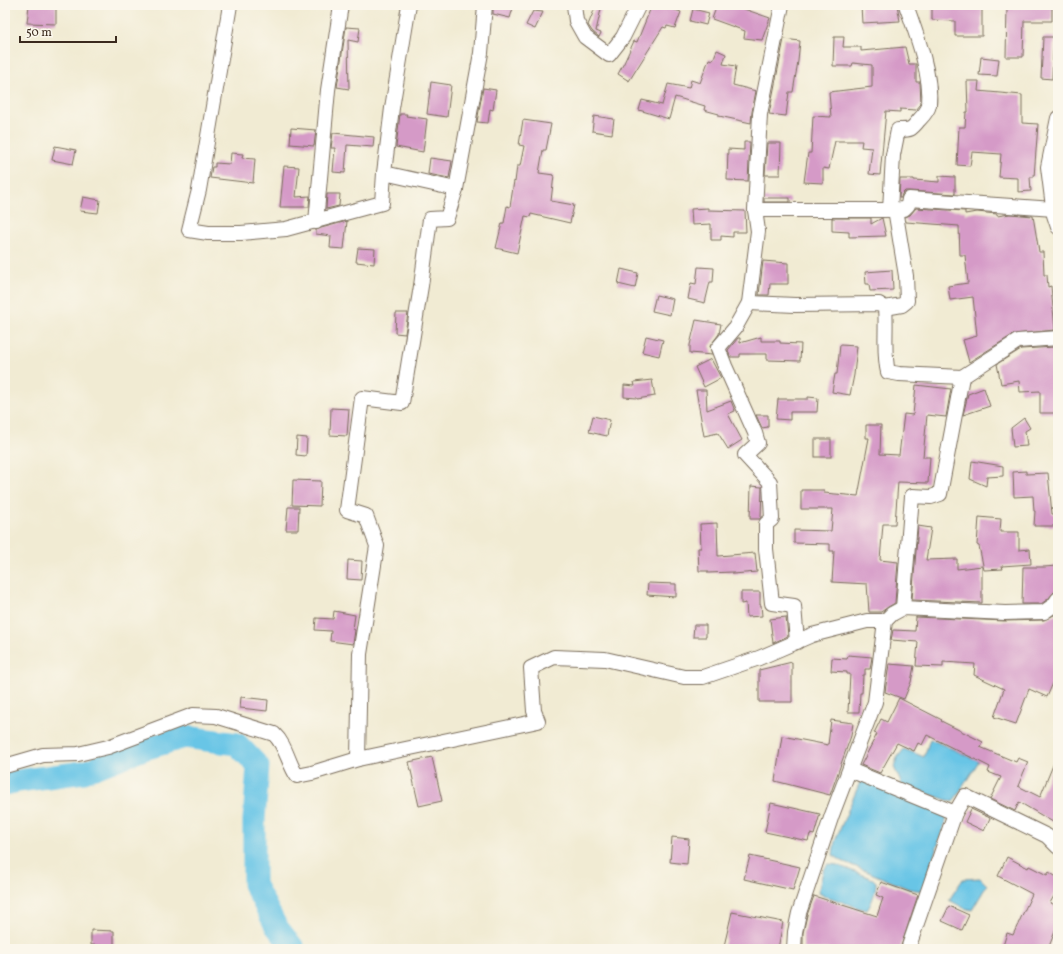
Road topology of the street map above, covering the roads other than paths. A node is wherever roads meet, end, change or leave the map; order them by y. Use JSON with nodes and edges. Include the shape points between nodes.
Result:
{"nodes":[{"id":1,"x":230,"y":5,"type":"edge"},
{"id":2,"x":341,"y":5,"type":"edge"},
{"id":3,"x":409,"y":5,"type":"edge"},
{"id":4,"x":485,"y":5,"type":"edge"},
{"id":5,"x":574,"y":5,"type":"edge"},
{"id":6,"x":639,"y":5,"type":"edge"},
{"id":7,"x":782,"y":5,"type":"edge"},
{"id":8,"x":906,"y":5,"type":"edge"},
{"id":9,"x":1058,"y":118,"type":"edge"},
{"id":10,"x":1053,"y":170,"type":"edge"},
{"id":11,"x":384,"y":173,"type":"junction"},
{"id":12,"x":456,"y":189,"type":"junction"},
{"id":13,"x":1054,"y":209,"type":"junction"},
{"id":14,"x":755,"y":210,"type":"junction"},
{"id":15,"x":893,"y":210,"type":"junction"},
{"id":16,"x":316,"y":222,"type":"junction"},
{"id":17,"x":1058,"y":227,"type":"edge"},
{"id":18,"x":749,"y":303,"type":"junction"},
{"id":19,"x":885,"y":308,"type":"junction"},
{"id":20,"x":1058,"y":338,"type":"edge"},
{"id":21,"x":962,"y":377,"type":"junction"},
{"id":22,"x":1058,"y":599,"type":"edge"},
{"id":23,"x":903,"y":608,"type":"junction"},
{"id":24,"x":885,"y":621,"type":"junction"},
{"id":25,"x":797,"y":642,"type":"junction"},
{"id":26,"x":358,"y":759,"type":"junction"},
{"id":27,"x":5,"y":766,"type":"edge"},
{"id":28,"x":850,"y":770,"type":"junction"},
{"id":29,"x":955,"y":814,"type":"junction"},
{"id":30,"x":1058,"y":847,"type":"edge"},
{"id":31,"x":794,"y":949,"type":"edge"},
{"id":32,"x":908,"y":949,"type":"edge"}],
"edges":[{"from":1,"to":16,"type":"street","via":[[199,190],[189,230],[241,233],[286,229]]},
{"from":2,"to":16,"type":"street","via":[[328,90]]},
{"from":3,"to":11,"type":"street"},
{"from":4,"to":12,"type":"street","via":[[481,53]]},
{"from":5,"to":6,"type":"street","via":[[576,21],[585,37],[609,55],[623,36]]},
{"from":7,"to":14,"type":"street","via":[[760,114]]},
{"from":8,"to":15,"type":"street","via":[[928,80],[929,106],[915,127],[898,130],[893,155]]},
{"from":9,"to":10,"type":"street"},
{"from":10,"to":13,"type":"street"},
{"from":11,"to":12,"type":"street"},
{"from":11,"to":16,"type":"street","via":[[382,203]]},
{"from":12,"to":26,"type":"street","via":[[447,218],[430,219],[402,403],[362,398],[347,510],[366,516],[376,546],[360,654]]},
{"from":13,"to":15,"type":"street","via":[[909,199],[904,209]]},
{"from":13,"to":17,"type":"street"},
{"from":14,"to":15,"type":"street"},
{"from":14,"to":18,"type":"street","via":[[758,231]]},
{"from":15,"to":19,"type":"street","via":[[906,276],[907,301],[902,305]]},
{"from":18,"to":19,"type":"street","via":[[880,304]]},
{"from":18,"to":25,"type":"street","via":[[735,328],[718,348],[758,443],[745,455],[770,482],[772,519],[766,524],[766,549],[772,603],[794,606]]},
{"from":19,"to":21,"type":"street","via":[[888,372]]},
{"from":20,"to":21,"type":"street","via":[[1018,341]]},
{"from":21,"to":23,"type":"street","via":[[940,494],[931,497],[912,496]]},
{"from":22,"to":23,"type":"street","via":[[1044,612],[1005,613]]},
{"from":23,"to":24,"type":"street"},
{"from":24,"to":25,"type":"street","via":[[867,621],[812,635]]},
{"from":24,"to":28,"type":"street","via":[[875,702]]},
{"from":25,"to":26,"type":"street","via":[[703,677],[684,677],[605,659],[554,657],[531,668],[534,711],[538,721]]},
{"from":26,"to":27,"type":"street","via":[[297,776],[274,734],[216,716],[193,715],[108,747],[78,754],[43,755]]},
{"from":28,"to":29,"type":"street"},
{"from":28,"to":31,"type":"street","via":[[799,913]]},
{"from":29,"to":30,"type":"street","via":[[965,796],[1047,836]]},
{"from":29,"to":32,"type":"street"}]}
